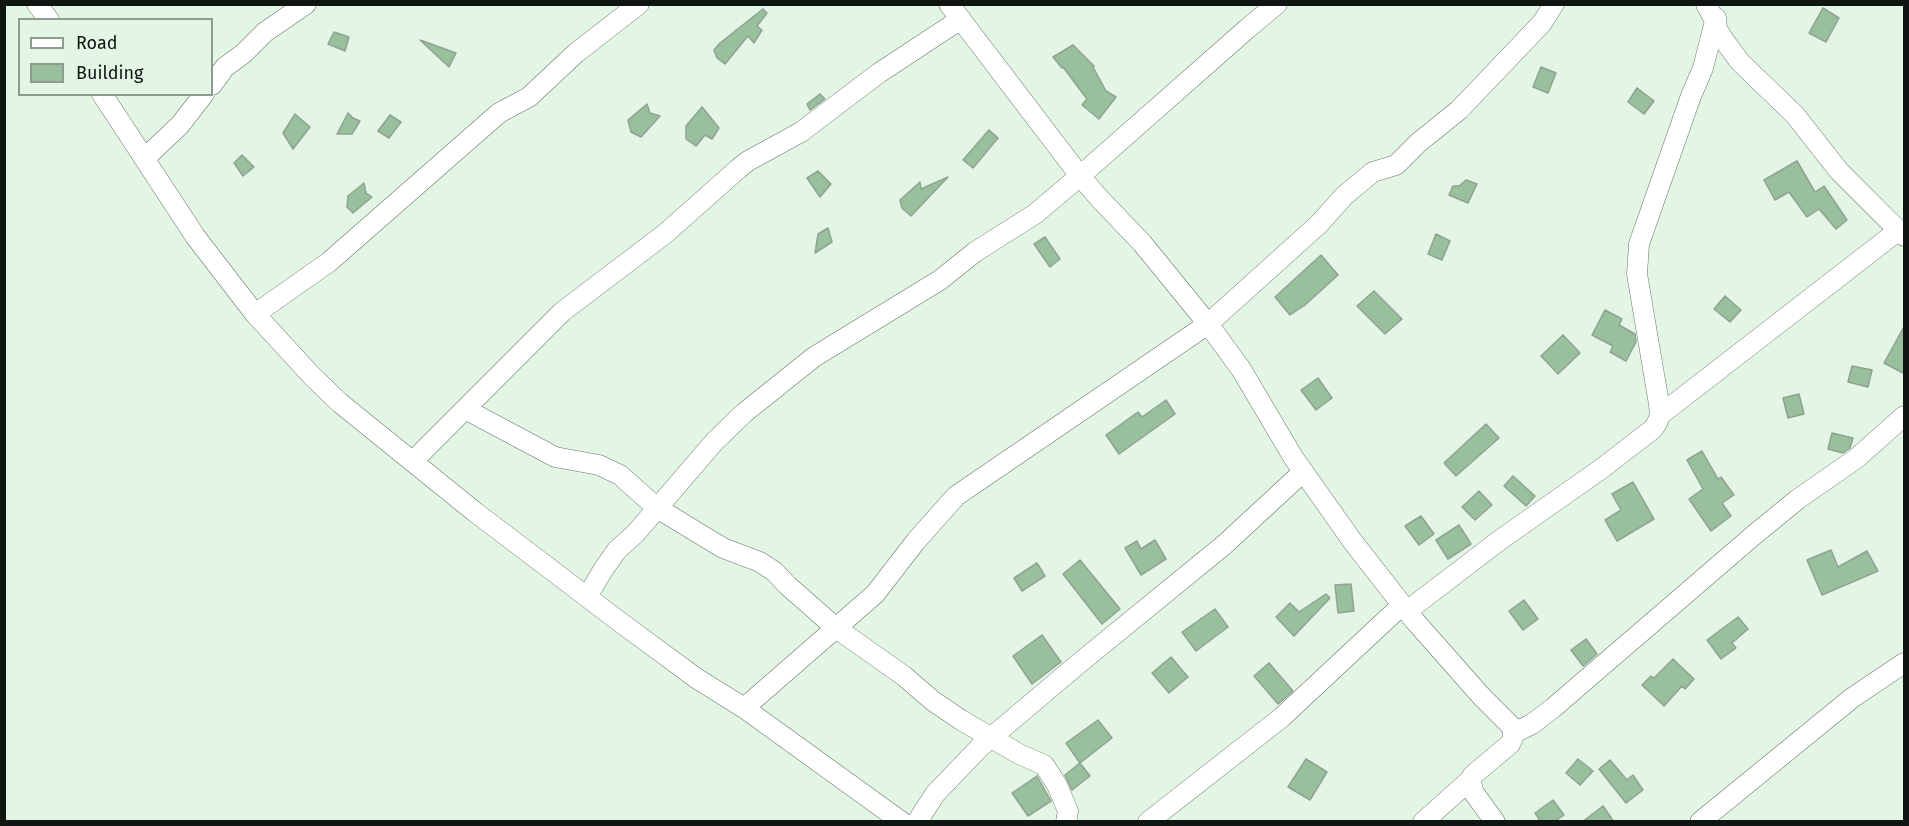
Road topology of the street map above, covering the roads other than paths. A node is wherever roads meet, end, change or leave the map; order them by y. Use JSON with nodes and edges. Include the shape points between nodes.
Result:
{"nodes":[{"id":1,"x":38,"y":4,"type":"edge"},
{"id":2,"x":306,"y":4,"type":"edge"},
{"id":3,"x":639,"y":4,"type":"edge"},
{"id":4,"x":1277,"y":4,"type":"edge"},
{"id":5,"x":1554,"y":4,"type":"edge"},
{"id":6,"x":1713,"y":10,"type":"edge"},
{"id":7,"x":955,"y":12,"type":"edge"},
{"id":8,"x":47,"y":18,"type":"edge"},
{"id":9,"x":213,"y":84,"type":"edge"},
{"id":10,"x":103,"y":96,"type":"edge"},
{"id":11,"x":202,"y":96,"type":"edge"},
{"id":12,"x":145,"y":158,"type":"junction"},
{"id":13,"x":1080,"y":176,"type":"junction"},
{"id":14,"x":1902,"y":233,"type":"edge"},
{"id":15,"x":255,"y":314,"type":"junction"},
{"id":16,"x":1208,"y":324,"type":"junction"},
{"id":17,"x":465,"y":409,"type":"junction"},
{"id":18,"x":1660,"y":415,"type":"junction"},
{"id":19,"x":1905,"y":416,"type":"edge"},
{"id":20,"x":413,"y":461,"type":"junction"},
{"id":21,"x":1303,"y":472,"type":"junction"},
{"id":22,"x":657,"y":508,"type":"junction"},
{"id":23,"x":587,"y":597,"type":"junction"},
{"id":24,"x":1404,"y":608,"type":"junction"},
{"id":25,"x":836,"y":628,"type":"junction"},
{"id":26,"x":1905,"y":663,"type":"edge"},
{"id":27,"x":744,"y":708,"type":"junction"},
{"id":28,"x":1514,"y":733,"type":"junction"},
{"id":29,"x":992,"y":737,"type":"junction"},
{"id":30,"x":1470,"y":780,"type":"junction"},
{"id":31,"x":902,"y":822,"type":"edge"},
{"id":32,"x":916,"y":822,"type":"edge"},
{"id":33,"x":1066,"y":822,"type":"edge"},
{"id":34,"x":1148,"y":822,"type":"edge"},
{"id":35,"x":1423,"y":822,"type":"edge"},
{"id":36,"x":1495,"y":822,"type":"edge"},
{"id":37,"x":1700,"y":822,"type":"edge"}],
"edges":[{"from":1,"to":8,"type":"street"},
{"from":2,"to":9,"type":"street","via":[[265,32],[225,67]]},
{"from":3,"to":15,"type":"street","via":[[576,53],[529,97],[500,113],[329,262]]},
{"from":4,"to":13,"type":"street"},
{"from":5,"to":16,"type":"street","via":[[1542,23],[1459,110],[1396,165],[1373,172],[1345,195],[1319,225]]},
{"from":6,"to":14,"type":"street","via":[[1723,39],[1740,62],[1795,115],[1839,171]]},
{"from":6,"to":18,"type":"street","via":[[1703,68],[1639,244],[1637,274]]},
{"from":7,"to":13,"type":"street"},
{"from":7,"to":17,"type":"street","via":[[801,132],[738,169],[666,233],[562,312]]},
{"from":10,"to":12,"type":"street"},
{"from":11,"to":12,"type":"street","via":[[180,125]]},
{"from":12,"to":15,"type":"street","via":[[195,236]]},
{"from":13,"to":16,"type":"street","via":[[1142,243]]},
{"from":13,"to":22,"type":"street","via":[[1035,214],[975,252],[940,280],[792,373],[715,441]]},
{"from":14,"to":18,"type":"street"},
{"from":15,"to":20,"type":"street","via":[[340,403]]},
{"from":16,"to":21,"type":"street","via":[[1241,369]]},
{"from":16,"to":25,"type":"street","via":[[956,496],[875,594]]},
{"from":17,"to":20,"type":"street"},
{"from":17,"to":22,"type":"street","via":[[555,457],[599,465],[620,475]]},
{"from":18,"to":24,"type":"street","via":[[1653,429],[1601,469]]},
{"from":19,"to":28,"type":"street","via":[[1857,458],[1754,535],[1553,708]]},
{"from":20,"to":23,"type":"street"},
{"from":21,"to":24,"type":"street"},
{"from":21,"to":29,"type":"street","via":[[1224,545]]},
{"from":22,"to":23,"type":"street","via":[[610,559]]},
{"from":22,"to":25,"type":"street","via":[[723,549],[760,562],[775,572]]},
{"from":23,"to":27,"type":"street","via":[[696,678]]},
{"from":24,"to":28,"type":"street"},
{"from":24,"to":34,"type":"street","via":[[1281,718]]},
{"from":25,"to":27,"type":"street"},
{"from":25,"to":29,"type":"street","via":[[961,720]]},
{"from":26,"to":37,"type":"street","via":[[1852,698]]},
{"from":27,"to":31,"type":"street"},
{"from":28,"to":30,"type":"street","via":[[1510,744]]},
{"from":29,"to":32,"type":"street","via":[[935,794]]},
{"from":29,"to":33,"type":"street","via":[[1044,765],[1068,811]]},
{"from":30,"to":35,"type":"street"},
{"from":30,"to":36,"type":"street"}]}
